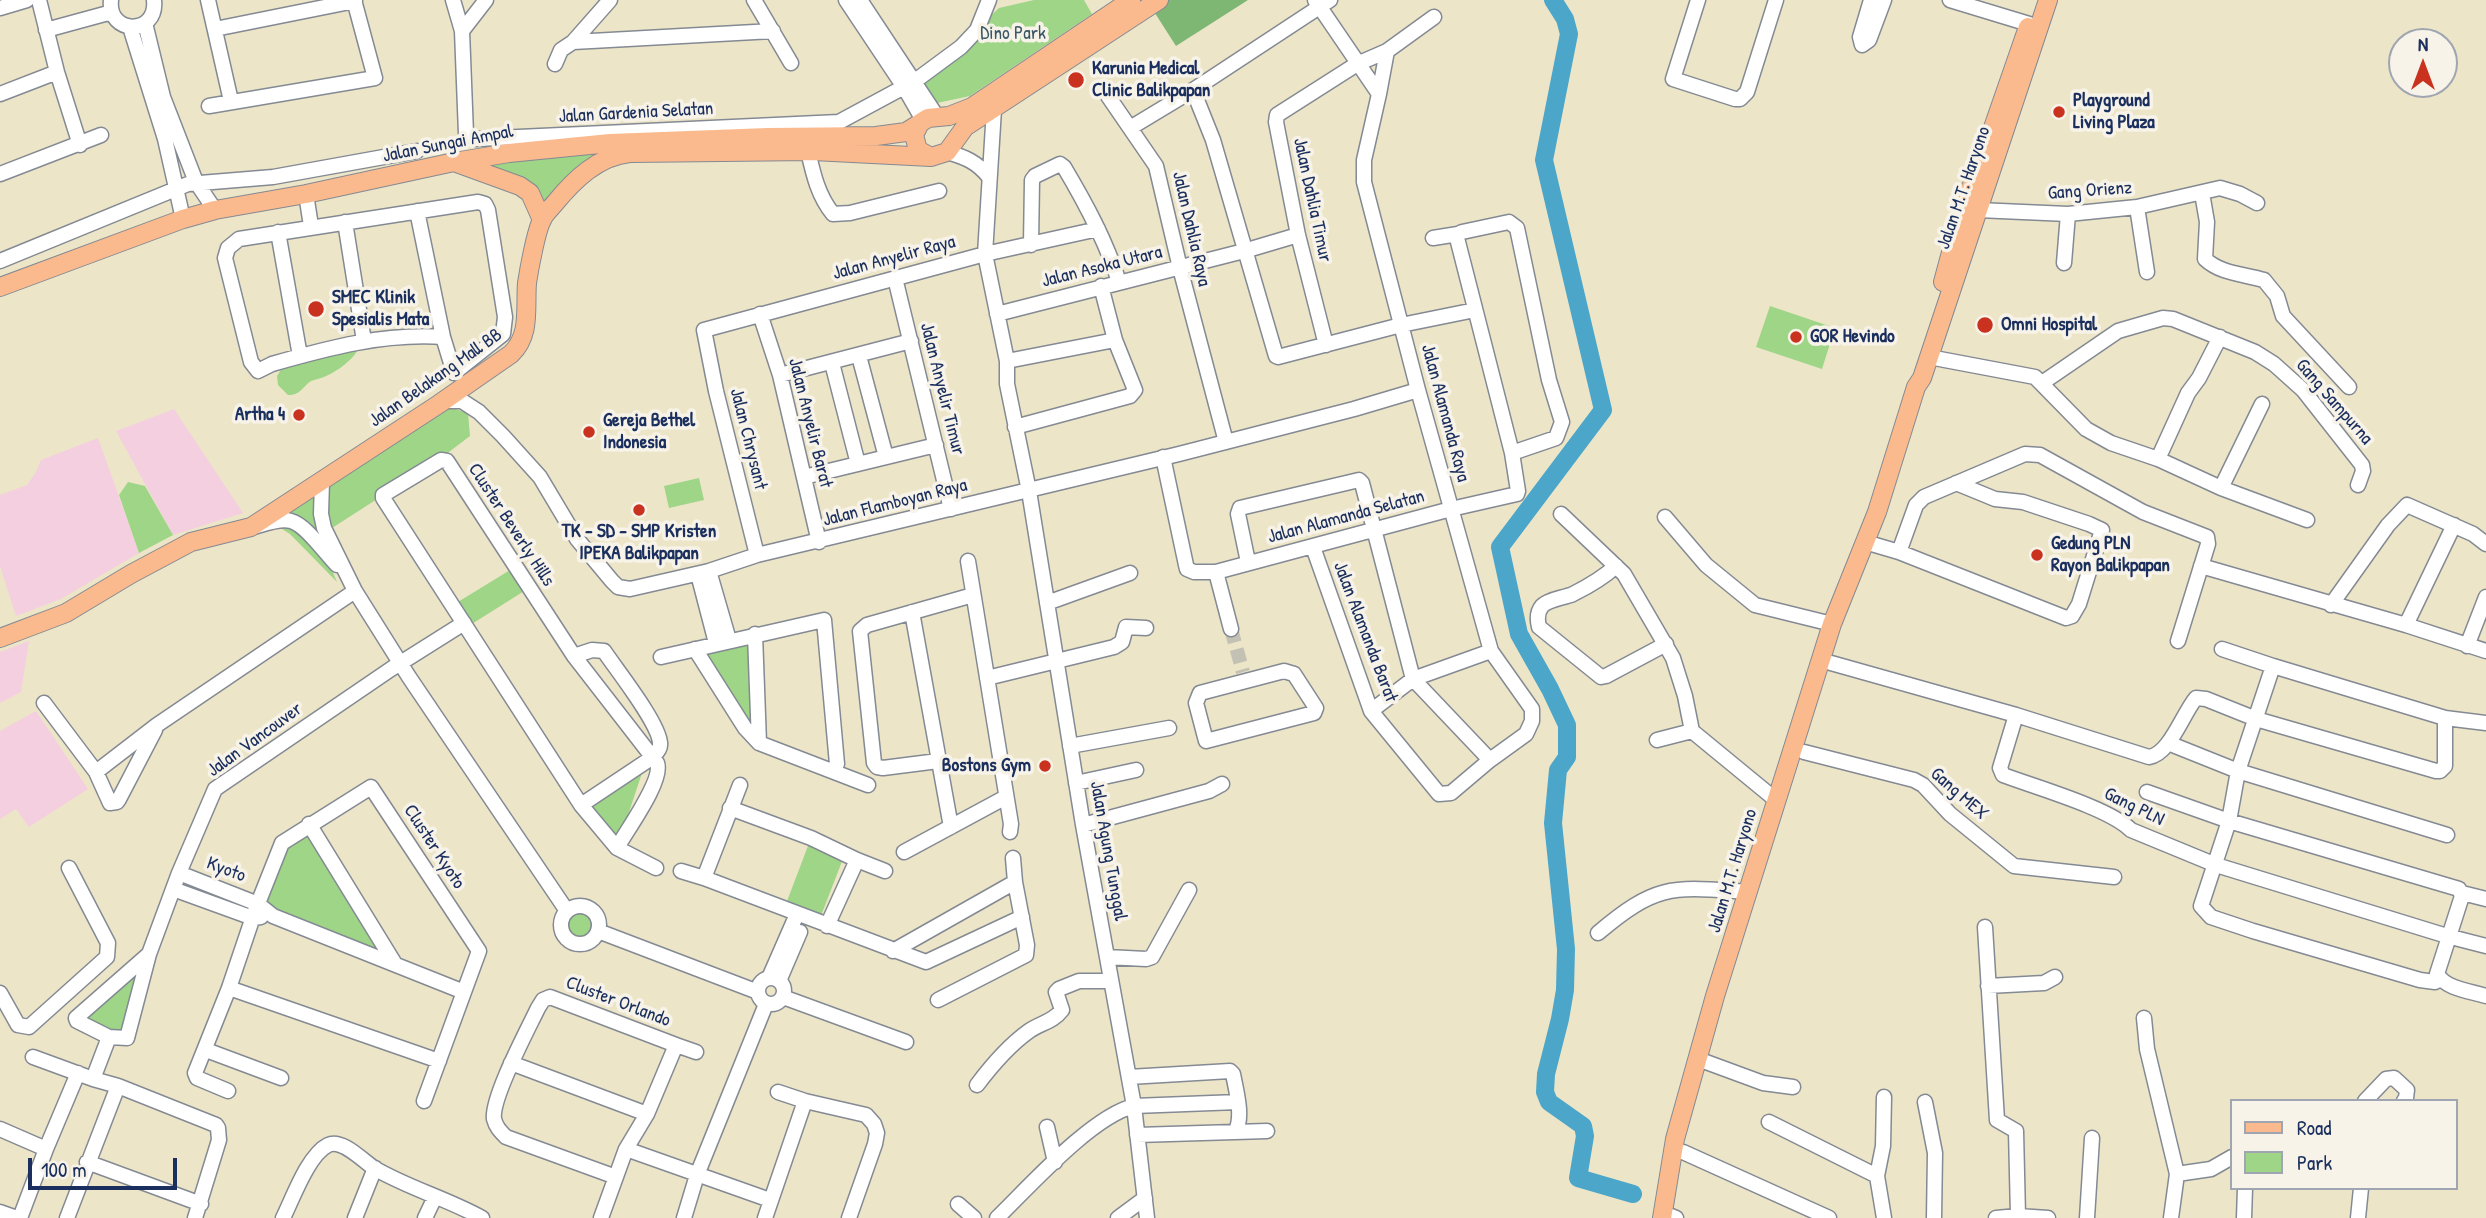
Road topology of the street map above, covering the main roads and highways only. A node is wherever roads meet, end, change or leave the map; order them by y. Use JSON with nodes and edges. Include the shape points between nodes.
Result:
{"nodes":[{"id":1,"x":1131,"y":0,"type":"edge"},
{"id":2,"x":1159,"y":0,"type":"edge"},
{"id":3,"x":2036,"y":0,"type":"edge"},
{"id":4,"x":2048,"y":0,"type":"edge"},
{"id":5,"x":926,"y":121,"type":"junction"},
{"id":6,"x":943,"y":152,"type":"junction"},
{"id":7,"x":454,"y":162,"type":"junction"},
{"id":8,"x":541,"y":220,"type":"junction"},
{"id":9,"x":0,"y":287,"type":"edge"},
{"id":10,"x":1916,"y":387,"type":"junction"},
{"id":11,"x":1865,"y":542,"type":"junction"},
{"id":12,"x":0,"y":638,"type":"edge"},
{"id":13,"x":1669,"y":1213,"type":"edge"}],
"edges":[{"from":1,"to":5,"type":"main road","name":"Jalan Sungai Ampal","via":[[972,107]]},
{"from":2,"to":6,"type":"main road","via":[[965,127]]},
{"from":3,"to":10,"type":"main road","name":"Jalan M.T. Haryono","via":[[1964,204],[1915,367]]},
{"from":4,"to":10,"type":"main road","name":"Jalan M.T. Haryono"},
{"from":5,"to":6,"type":"main road","via":[[944,121],[953,132]]},
{"from":5,"to":6,"type":"main road","via":[[914,135],[914,143],[918,150]]},
{"from":5,"to":7,"type":"main road","name":"Jalan Sungai Ampal","via":[[906,132],[876,136],[610,143]]},
{"from":6,"to":8,"type":"main road","name":"Jalan Belakang Mall BB","via":[[621,154],[585,171]]},
{"from":7,"to":8,"type":"main road","via":[[520,186],[530,193]]},
{"from":7,"to":9,"type":"main road","name":"Jalan Sungai Ampal","via":[[215,210]]},
{"from":8,"to":12,"type":"main road","name":"Jalan Belakang Mall BB","via":[[527,282],[521,345],[464,393],[443,401],[251,527],[191,542],[66,613]]},
{"from":10,"to":11,"type":"main road","name":"Jalan M.T. Haryono"},
{"from":11,"to":13,"type":"main road","name":"Jalan M.T. Haryono","via":[[1848,612],[1706,1062]]},
{"from":11,"to":13,"type":"main road","name":"Jalan M.T. Haryono","via":[[1832,624],[1698,1052],[1675,1139]]}]}
